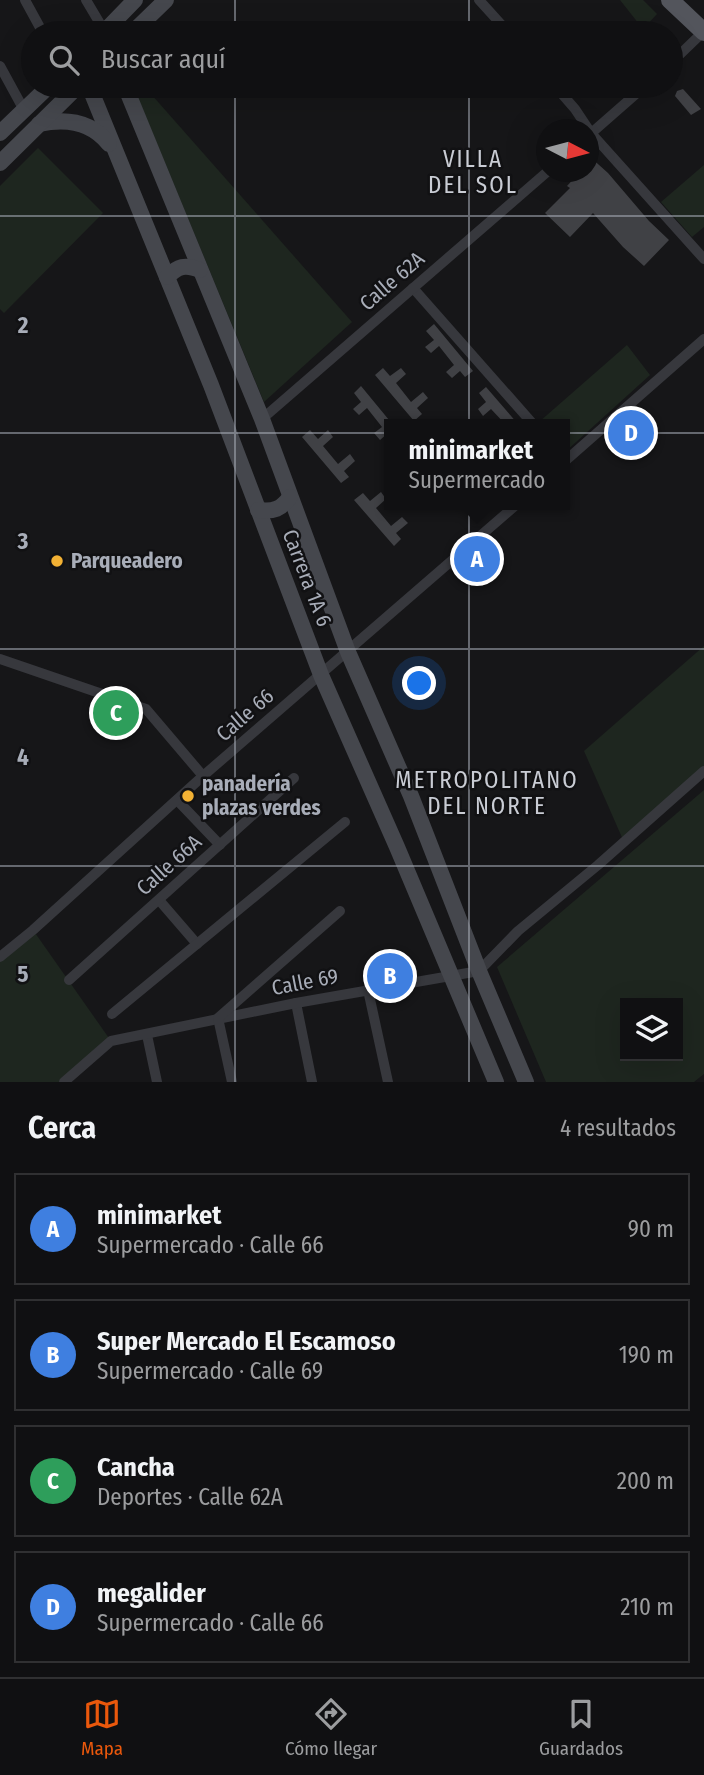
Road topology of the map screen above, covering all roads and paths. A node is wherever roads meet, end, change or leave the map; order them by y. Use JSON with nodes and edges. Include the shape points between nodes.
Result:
{"nodes":[{"id":1,"x":25,"y":0,"type":"edge"},
{"id":2,"x":86,"y":0,"type":"edge"},
{"id":3,"x":135,"y":0,"type":"edge"},
{"id":4,"x":166,"y":0,"type":"edge"},
{"id":5,"x":479,"y":0,"type":"edge"},
{"id":6,"x":670,"y":0,"type":"edge"},
{"id":7,"x":123,"y":12,"type":"junction"},
{"id":8,"x":36,"y":21,"type":"edge"},
{"id":9,"x":97,"y":21,"type":"edge"},
{"id":10,"x":115,"y":21,"type":"edge"},
{"id":11,"x":125,"y":21,"type":"edge"},
{"id":12,"x":144,"y":21,"type":"edge"},
{"id":13,"x":498,"y":21,"type":"edge"},
{"id":14,"x":704,"y":32,"type":"edge"},
{"id":15,"x":683,"y":52,"type":"edge"},
{"id":16,"x":0,"y":66,"type":"edge"},
{"id":17,"x":36,"y":98,"type":"edge"},
{"id":18,"x":66,"y":98,"type":"edge"},
{"id":19,"x":94,"y":98,"type":"edge"},
{"id":20,"x":130,"y":98,"type":"edge"},
{"id":21,"x":565,"y":98,"type":"edge"},
{"id":22,"x":632,"y":98,"type":"edge"},
{"id":23,"x":24,"y":110,"type":"junction"},
{"id":24,"x":581,"y":119,"type":"edge"},
{"id":25,"x":39,"y":124,"type":"junction"},
{"id":26,"x":599,"y":127,"type":"edge"},
{"id":27,"x":0,"y":133,"type":"edge"},
{"id":28,"x":599,"y":145,"type":"edge"},
{"id":29,"x":117,"y":156,"type":"junction"},
{"id":30,"x":0,"y":163,"type":"edge"},
{"id":31,"x":536,"y":182,"type":"edge"},
{"id":32,"x":704,"y":259,"type":"edge"},
{"id":33,"x":200,"y":270,"type":"junction"},
{"id":34,"x":167,"y":277,"type":"junction"},
{"id":35,"x":413,"y":289,"type":"junction"},
{"id":36,"x":704,"y":339,"type":"edge"},
{"id":37,"x":262,"y":419,"type":"junction"},
{"id":38,"x":529,"y":419,"type":"edge"},
{"id":39,"x":570,"y":457,"type":"edge"},
{"id":40,"x":290,"y":497,"type":"junction"},
{"id":41,"x":258,"y":510,"type":"junction"},
{"id":42,"x":510,"y":510,"type":"edge"},
{"id":43,"x":348,"y":652,"type":"junction"},
{"id":44,"x":0,"y":659,"type":"edge"},
{"id":45,"x":321,"y":675,"type":"junction"},
{"id":46,"x":704,"y":771,"type":"edge"},
{"id":47,"x":203,"y":776,"type":"junction"},
{"id":48,"x":294,"y":778,"type":"dead end"},
{"id":49,"x":177,"y":800,"type":"junction"},
{"id":50,"x":345,"y":822,"type":"dead end"},
{"id":51,"x":220,"y":845,"type":"junction"},
{"id":52,"x":159,"y":900,"type":"junction"},
{"id":53,"x":340,"y":911,"type":"dead end"},
{"id":54,"x":197,"y":944,"type":"junction"},
{"id":55,"x":0,"y":957,"type":"edge"},
{"id":56,"x":479,"y":971,"type":"junction"},
{"id":57,"x":452,"y":976,"type":"junction"},
{"id":58,"x":69,"y":980,"type":"dead end"},
{"id":59,"x":368,"y":990,"type":"junction"},
{"id":60,"x":238,"y":1000,"type":"junction"},
{"id":61,"x":296,"y":1003,"type":"junction"},
{"id":62,"x":112,"y":1014,"type":"dead end"},
{"id":63,"x":245,"y":1014,"type":"junction"},
{"id":64,"x":218,"y":1018,"type":"junction"},
{"id":65,"x":147,"y":1035,"type":"junction"},
{"id":66,"x":79,"y":1069,"type":"junction"},
{"id":67,"x":64,"y":1082,"type":"edge"},
{"id":68,"x":82,"y":1082,"type":"edge"},
{"id":69,"x":157,"y":1082,"type":"edge"},
{"id":70,"x":232,"y":1082,"type":"edge"},
{"id":71,"x":312,"y":1082,"type":"edge"},
{"id":72,"x":388,"y":1082,"type":"edge"},
{"id":73,"x":496,"y":1082,"type":"edge"},
{"id":74,"x":526,"y":1082,"type":"edge"}],
"edges":[{"from":1,"to":8,"type":"street"},
{"from":2,"to":9,"type":"street"},
{"from":3,"to":7,"type":"street"},
{"from":4,"to":12,"type":"street"},
{"from":5,"to":13,"type":"street"},
{"from":6,"to":14,"type":"main road"},
{"from":7,"to":10,"type":"street"},
{"from":7,"to":11,"type":"street"},
{"from":14,"to":15,"type":"street"},
{"from":16,"to":23,"type":"street"},
{"from":17,"to":23,"type":"street"},
{"from":18,"to":25,"type":"street"},
{"from":19,"to":29,"type":"street","name":"Carrera 1A 6"},
{"from":20,"to":33,"type":"street","name":"Carrera 1A 6"},
{"from":21,"to":24,"type":"street"},
{"from":22,"to":26,"type":"street"},
{"from":23,"to":27,"type":"street"},
{"from":25,"to":29,"type":"street","via":[[76,121],[93,129]]},
{"from":25,"to":30,"type":"street"},
{"from":28,"to":32,"type":"street"},
{"from":29,"to":34,"type":"street","name":"Carrera 1A 6"},
{"from":31,"to":35,"type":"street","name":"Calle 62A"},
{"from":33,"to":34,"type":"street","via":[[188,265]]},
{"from":33,"to":37,"type":"street","name":"Carrera 1A 6"},
{"from":34,"to":41,"type":"street","name":"Carrera 1A 6"},
{"from":35,"to":37,"type":"street","name":"Calle 62A"},
{"from":35,"to":38,"type":"street"},
{"from":36,"to":39,"type":"street"},
{"from":37,"to":40,"type":"street","name":"Carrera 1A 6"},
{"from":40,"to":41,"type":"street","via":[[283,507],[271,512]]},
{"from":40,"to":43,"type":"street","name":"Carrera 1A 6"},
{"from":41,"to":45,"type":"street","name":"Carrera 1A 6"},
{"from":42,"to":43,"type":"street","name":"Calle 66"},
{"from":43,"to":45,"type":"street","name":"Calle 66"},
{"from":43,"to":56,"type":"street","name":"Carrera 1A 6","via":[[411,796]]},
{"from":44,"to":47,"type":"street","via":[[146,709]]},
{"from":45,"to":47,"type":"street","name":"Calle 66"},
{"from":45,"to":57,"type":"street","name":"Carrera 1A 6"},
{"from":46,"to":56,"type":"street","via":[[589,873],[517,928]]},
{"from":47,"to":49,"type":"street","name":"Calle 66"},
{"from":48,"to":51,"type":"street","name":"Calle 66A"},
{"from":49,"to":51,"type":"street"},
{"from":49,"to":55,"type":"street","name":"Calle 66"},
{"from":50,"to":54,"type":"street"},
{"from":51,"to":52,"type":"street","name":"Calle 66A"},
{"from":52,"to":54,"type":"street"},
{"from":52,"to":58,"type":"street","name":"Calle 66A"},
{"from":53,"to":60,"type":"street"},
{"from":54,"to":62,"type":"street"},
{"from":56,"to":57,"type":"street","name":"Calle 69"},
{"from":56,"to":74,"type":"street","name":"Carrera 1A 6"},
{"from":57,"to":59,"type":"street","name":"Calle 69"},
{"from":57,"to":73,"type":"street","name":"Carrera 1A 6"},
{"from":59,"to":61,"type":"street","name":"Calle 69"},
{"from":59,"to":72,"type":"street"},
{"from":60,"to":63,"type":"street"},
{"from":60,"to":64,"type":"street"},
{"from":61,"to":63,"type":"street","name":"Calle 69"},
{"from":61,"to":71,"type":"street"},
{"from":63,"to":64,"type":"street","name":"Calle 69"},
{"from":64,"to":65,"type":"street","name":"Calle 69"},
{"from":64,"to":70,"type":"street"},
{"from":65,"to":66,"type":"street","name":"Calle 69","via":[[111,1041]]},
{"from":65,"to":69,"type":"street"},
{"from":66,"to":67,"type":"street","name":"Calle 69"},
{"from":66,"to":68,"type":"street"}]}
